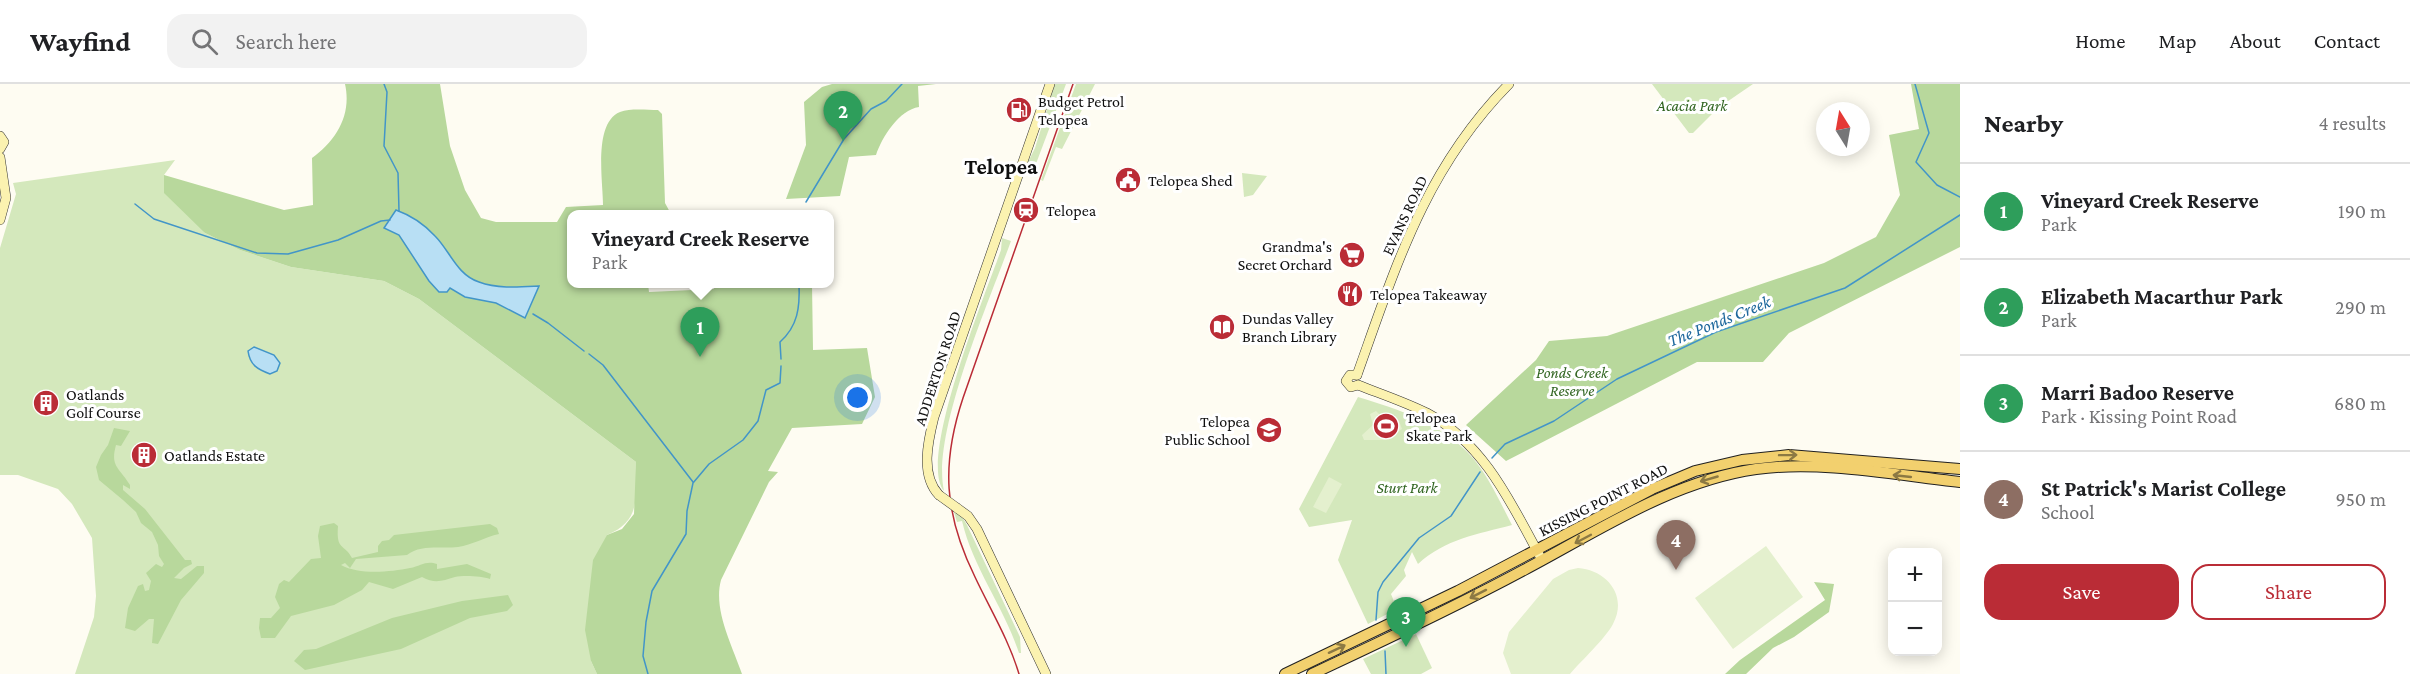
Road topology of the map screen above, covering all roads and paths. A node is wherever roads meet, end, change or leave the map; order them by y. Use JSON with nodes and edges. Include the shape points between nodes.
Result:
{"nodes":[{"id":1,"x":1050,"y":84,"type":"edge"},
{"id":2,"x":1509,"y":84,"type":"edge"},
{"id":3,"x":0,"y":136,"type":"edge"},
{"id":4,"x":0,"y":149,"type":"edge"},
{"id":5,"x":0,"y":157,"type":"edge"},
{"id":6,"x":0,"y":220,"type":"edge"},
{"id":7,"x":1960,"y":469,"type":"edge"},
{"id":8,"x":1960,"y":482,"type":"edge"},
{"id":9,"x":1536,"y":550,"type":"junction"},
{"id":10,"x":1542,"y":561,"type":"junction"},
{"id":11,"x":1046,"y":674,"type":"edge"},
{"id":12,"x":1285,"y":674,"type":"edge"},
{"id":13,"x":1312,"y":674,"type":"edge"}],
"edges":[{"from":1,"to":11,"type":"main road","name":"ADDERTON ROAD","bridge":true,"via":[[934,417],[928,472],[939,495],[968,516],[977,530]]},
{"from":2,"to":9,"type":"main road","name":"EVANS ROAD","via":[[1463,137],[1416,218],[1358,380],[1429,414],[1474,450],[1494,475]]},
{"from":3,"to":4,"type":"main road","via":[[4,142]]},
{"from":5,"to":6,"type":"main road","via":[[6,198]]},
{"from":9,"to":7,"type":"main road","name":"KISSING POINT ROAD","one_way":true,"via":[[1669,481],[1733,462],[1803,455]]},
{"from":8,"to":10,"type":"main road","name":"KISSING POINT ROAD","one_way":true,"via":[[1799,466],[1739,472],[1673,492]]},
{"from":9,"to":10,"type":"main road"},
{"from":12,"to":9,"type":"main road","name":"KISSING POINT ROAD","one_way":true},
{"from":10,"to":13,"type":"main road","name":"KISSING POINT ROAD","one_way":true}]}
